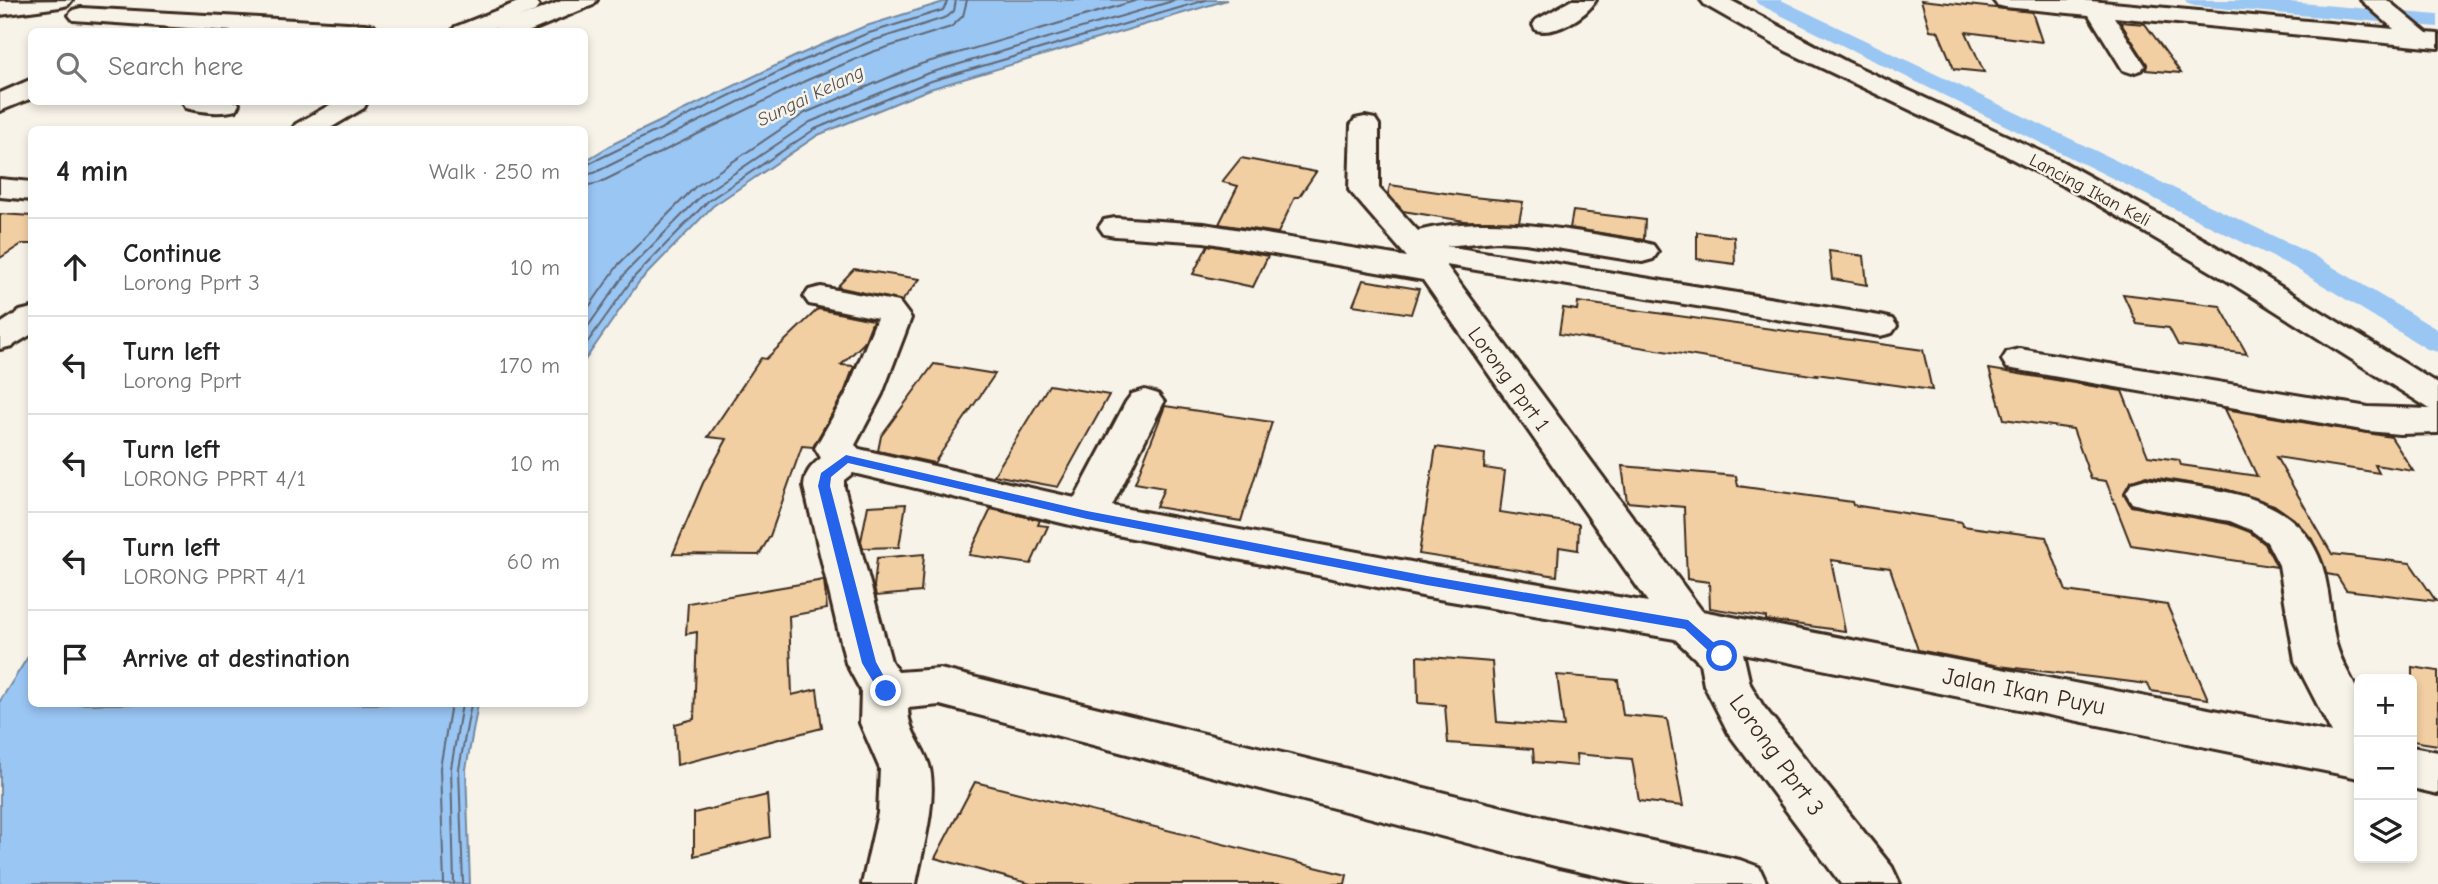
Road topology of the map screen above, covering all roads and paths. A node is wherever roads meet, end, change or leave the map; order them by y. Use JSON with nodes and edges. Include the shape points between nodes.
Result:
{"nodes":[{"id":1,"x":60,"y":0,"type":"edge"},
{"id":2,"x":196,"y":0,"type":"edge"},
{"id":3,"x":586,"y":0,"type":"edge"},
{"id":4,"x":1584,"y":0,"type":"edge"},
{"id":5,"x":2005,"y":0,"type":"edge"},
{"id":6,"x":536,"y":2,"type":"edge"},
{"id":7,"x":1719,"y":4,"type":"edge"},
{"id":8,"x":0,"y":8,"type":"edge"},
{"id":9,"x":2098,"y":9,"type":"junction"},
{"id":10,"x":81,"y":15,"type":"dead end"},
{"id":11,"x":166,"y":18,"type":"junction"},
{"id":12,"x":2405,"y":23,"type":"edge"},
{"id":13,"x":1545,"y":24,"type":"dead end"},
{"id":14,"x":147,"y":28,"type":"edge"},
{"id":15,"x":319,"y":28,"type":"edge"},
{"id":16,"x":474,"y":28,"type":"edge"},
{"id":17,"x":515,"y":28,"type":"edge"},
{"id":18,"x":2132,"y":65,"type":"dead end"},
{"id":19,"x":0,"y":88,"type":"edge"},
{"id":20,"x":28,"y":89,"type":"edge"},
{"id":21,"x":28,"y":90,"type":"edge"},
{"id":22,"x":0,"y":103,"type":"edge"},
{"id":23,"x":315,"y":105,"type":"edge"},
{"id":24,"x":349,"y":105,"type":"edge"},
{"id":25,"x":1365,"y":125,"type":"dead end"},
{"id":26,"x":282,"y":126,"type":"edge"},
{"id":27,"x":313,"y":126,"type":"edge"},
{"id":28,"x":0,"y":188,"type":"edge"},
{"id":29,"x":28,"y":191,"type":"edge"},
{"id":30,"x":1115,"y":227,"type":"dead end"},
{"id":31,"x":1642,"y":253,"type":"dead end"},
{"id":32,"x":1419,"y":254,"type":"junction"},
{"id":33,"x":28,"y":293,"type":"edge"},
{"id":34,"x":821,"y":297,"type":"dead end"},
{"id":35,"x":0,"y":311,"type":"edge"},
{"id":36,"x":28,"y":321,"type":"edge"},
{"id":37,"x":1880,"y":326,"type":"dead end"},
{"id":38,"x":0,"y":339,"type":"edge"},
{"id":39,"x":2020,"y":360,"type":"dead end"},
{"id":40,"x":2438,"y":400,"type":"edge"},
{"id":41,"x":1144,"y":402,"type":"dead end"},
{"id":42,"x":2438,"y":421,"type":"edge"},
{"id":43,"x":846,"y":459,"type":"junction"},
{"id":44,"x":2146,"y":493,"type":"dead end"},
{"id":45,"x":1087,"y":515,"type":"junction"},
{"id":46,"x":1688,"y":625,"type":"junction"},
{"id":47,"x":886,"y":691,"type":"junction"},
{"id":48,"x":2354,"y":727,"type":"edge"},
{"id":49,"x":2354,"y":757,"type":"edge"},
{"id":50,"x":2417,"y":769,"type":"edge"},
{"id":51,"x":2438,"y":773,"type":"edge"},
{"id":52,"x":890,"y":884,"type":"edge"},
{"id":53,"x":1740,"y":884,"type":"edge"},
{"id":54,"x":1873,"y":884,"type":"edge"}],
"edges":[{"from":1,"to":8,"type":"street"},
{"from":2,"to":11,"type":"street"},
{"from":3,"to":17,"type":"street"},
{"from":4,"to":13,"type":"street","via":[[1580,7]]},
{"from":5,"to":9,"type":"street"},
{"from":6,"to":16,"type":"street"},
{"from":7,"to":40,"type":"street","name":"Lancing Ikan Keli","via":[[2052,168],[2252,279]]},
{"from":9,"to":12,"type":"street"},
{"from":9,"to":18,"type":"street"},
{"from":10,"to":11,"type":"street"},
{"from":11,"to":14,"type":"street"},
{"from":11,"to":15,"type":"street"},
{"from":19,"to":20,"type":"street"},
{"from":21,"to":22,"type":"street"},
{"from":23,"to":26,"type":"street"},
{"from":24,"to":27,"type":"street"},
{"from":25,"to":32,"type":"street","name":"Lorong Pprt 1","via":[[1364,190]]},
{"from":28,"to":29,"type":"street"},
{"from":30,"to":32,"type":"street"},
{"from":31,"to":32,"type":"street","via":[[1496,232]]},
{"from":32,"to":37,"type":"street"},
{"from":32,"to":46,"type":"street","name":"Lorong Pprt 1"},
{"from":33,"to":35,"type":"street"},
{"from":34,"to":43,"type":"street","via":[[887,309],[894,318],[864,394],[834,448]]},
{"from":36,"to":38,"type":"street"},
{"from":39,"to":42,"type":"street","via":[[2368,419]]},
{"from":41,"to":45,"type":"street"},
{"from":43,"to":45,"type":"street","name":"Jalan Ikan Puyu"},
{"from":43,"to":47,"type":"street","via":[[825,475],[824,486],[869,663]]},
{"from":44,"to":48,"type":"street","via":[[2233,509],[2265,520],[2283,533],[2300,563],[2318,662]]},
{"from":45,"to":46,"type":"street","name":"Jalan Ikan Puyu","via":[[1427,581]]},
{"from":46,"to":49,"type":"street","name":"Jalan Ikan Puyu"},
{"from":46,"to":54,"type":"street","name":"Lorong Pprt 3","via":[[1722,656],[1727,685],[1746,720]]},
{"from":47,"to":52,"type":"street","via":[[884,723],[905,769],[904,813]]},
{"from":47,"to":53,"type":"street","via":[[940,687],[1545,841]]},
{"from":50,"to":51,"type":"street"}]}
